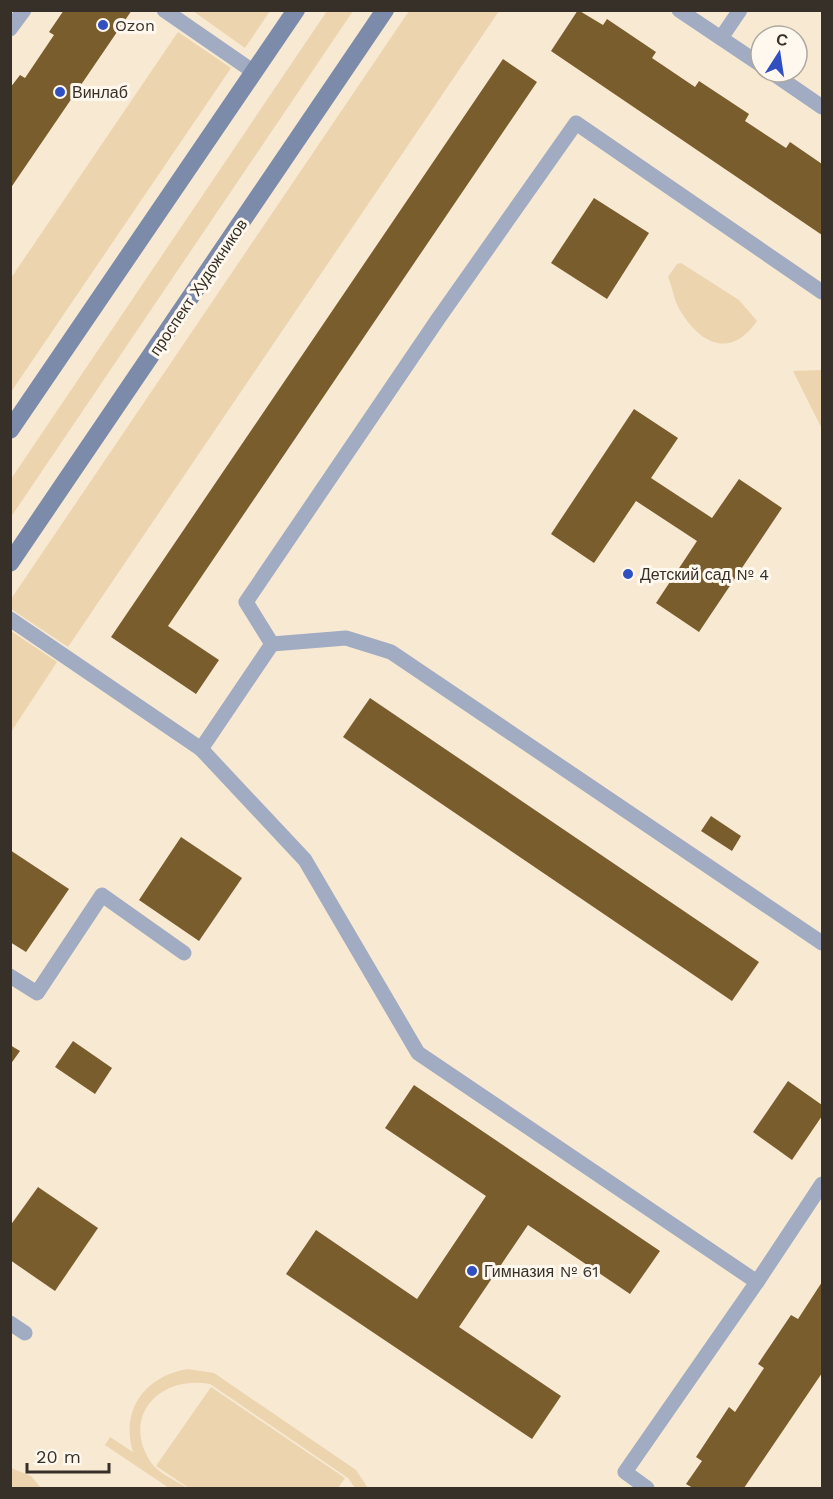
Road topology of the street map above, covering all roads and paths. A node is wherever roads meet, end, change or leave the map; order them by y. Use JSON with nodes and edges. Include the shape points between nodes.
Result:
{"nodes":[{"id":1,"x":24,"y":10,"type":"edge"},
{"id":2,"x":165,"y":10,"type":"edge"},
{"id":3,"x":296,"y":10,"type":"edge"},
{"id":4,"x":385,"y":10,"type":"edge"},
{"id":5,"x":679,"y":10,"type":"edge"},
{"id":6,"x":740,"y":10,"type":"edge"},
{"id":7,"x":10,"y":29,"type":"edge"},
{"id":8,"x":721,"y":38,"type":"junction"},
{"id":9,"x":749,"y":57,"type":"edge"},
{"id":10,"x":254,"y":72,"type":"junction"},
{"id":11,"x":788,"y":84,"type":"edge"},
{"id":12,"x":822,"y":107,"type":"edge"},
{"id":13,"x":822,"y":292,"type":"edge"},
{"id":14,"x":10,"y":430,"type":"edge"},
{"id":15,"x":10,"y":563,"type":"edge"},
{"id":16,"x":10,"y":619,"type":"edge"},
{"id":17,"x":272,"y":644,"type":"junction"},
{"id":18,"x":201,"y":748,"type":"junction"},
{"id":19,"x":822,"y":943,"type":"edge"},
{"id":20,"x":184,"y":953,"type":"dead end"},
{"id":21,"x":10,"y":976,"type":"edge"},
{"id":22,"x":822,"y":1184,"type":"edge"},
{"id":23,"x":757,"y":1282,"type":"junction"},
{"id":24,"x":10,"y":1323,"type":"edge"},
{"id":25,"x":25,"y":1333,"type":"dead end"},
{"id":26,"x":646,"y":1488,"type":"edge"}],
"edges":[{"from":1,"to":7,"type":"lane"},
{"from":2,"to":10,"type":"lane"},
{"from":3,"to":10,"type":"street"},
{"from":4,"to":15,"type":"street","name":"проспект Художников"},
{"from":5,"to":8,"type":"lane"},
{"from":6,"to":8,"type":"lane"},
{"from":8,"to":9,"type":"lane"},
{"from":10,"to":14,"type":"street"},
{"from":11,"to":12,"type":"lane"},
{"from":13,"to":17,"type":"lane","via":[[576,123],[246,602]]},
{"from":16,"to":18,"type":"lane"},
{"from":17,"to":18,"type":"lane"},
{"from":17,"to":19,"type":"lane","via":[[346,638],[391,652]]},
{"from":18,"to":23,"type":"lane","via":[[305,860],[418,1053]]},
{"from":20,"to":21,"type":"lane","via":[[102,896],[37,993]]},
{"from":22,"to":23,"type":"lane"},
{"from":23,"to":26,"type":"lane","via":[[625,1472]]},
{"from":24,"to":25,"type":"lane"}]}
